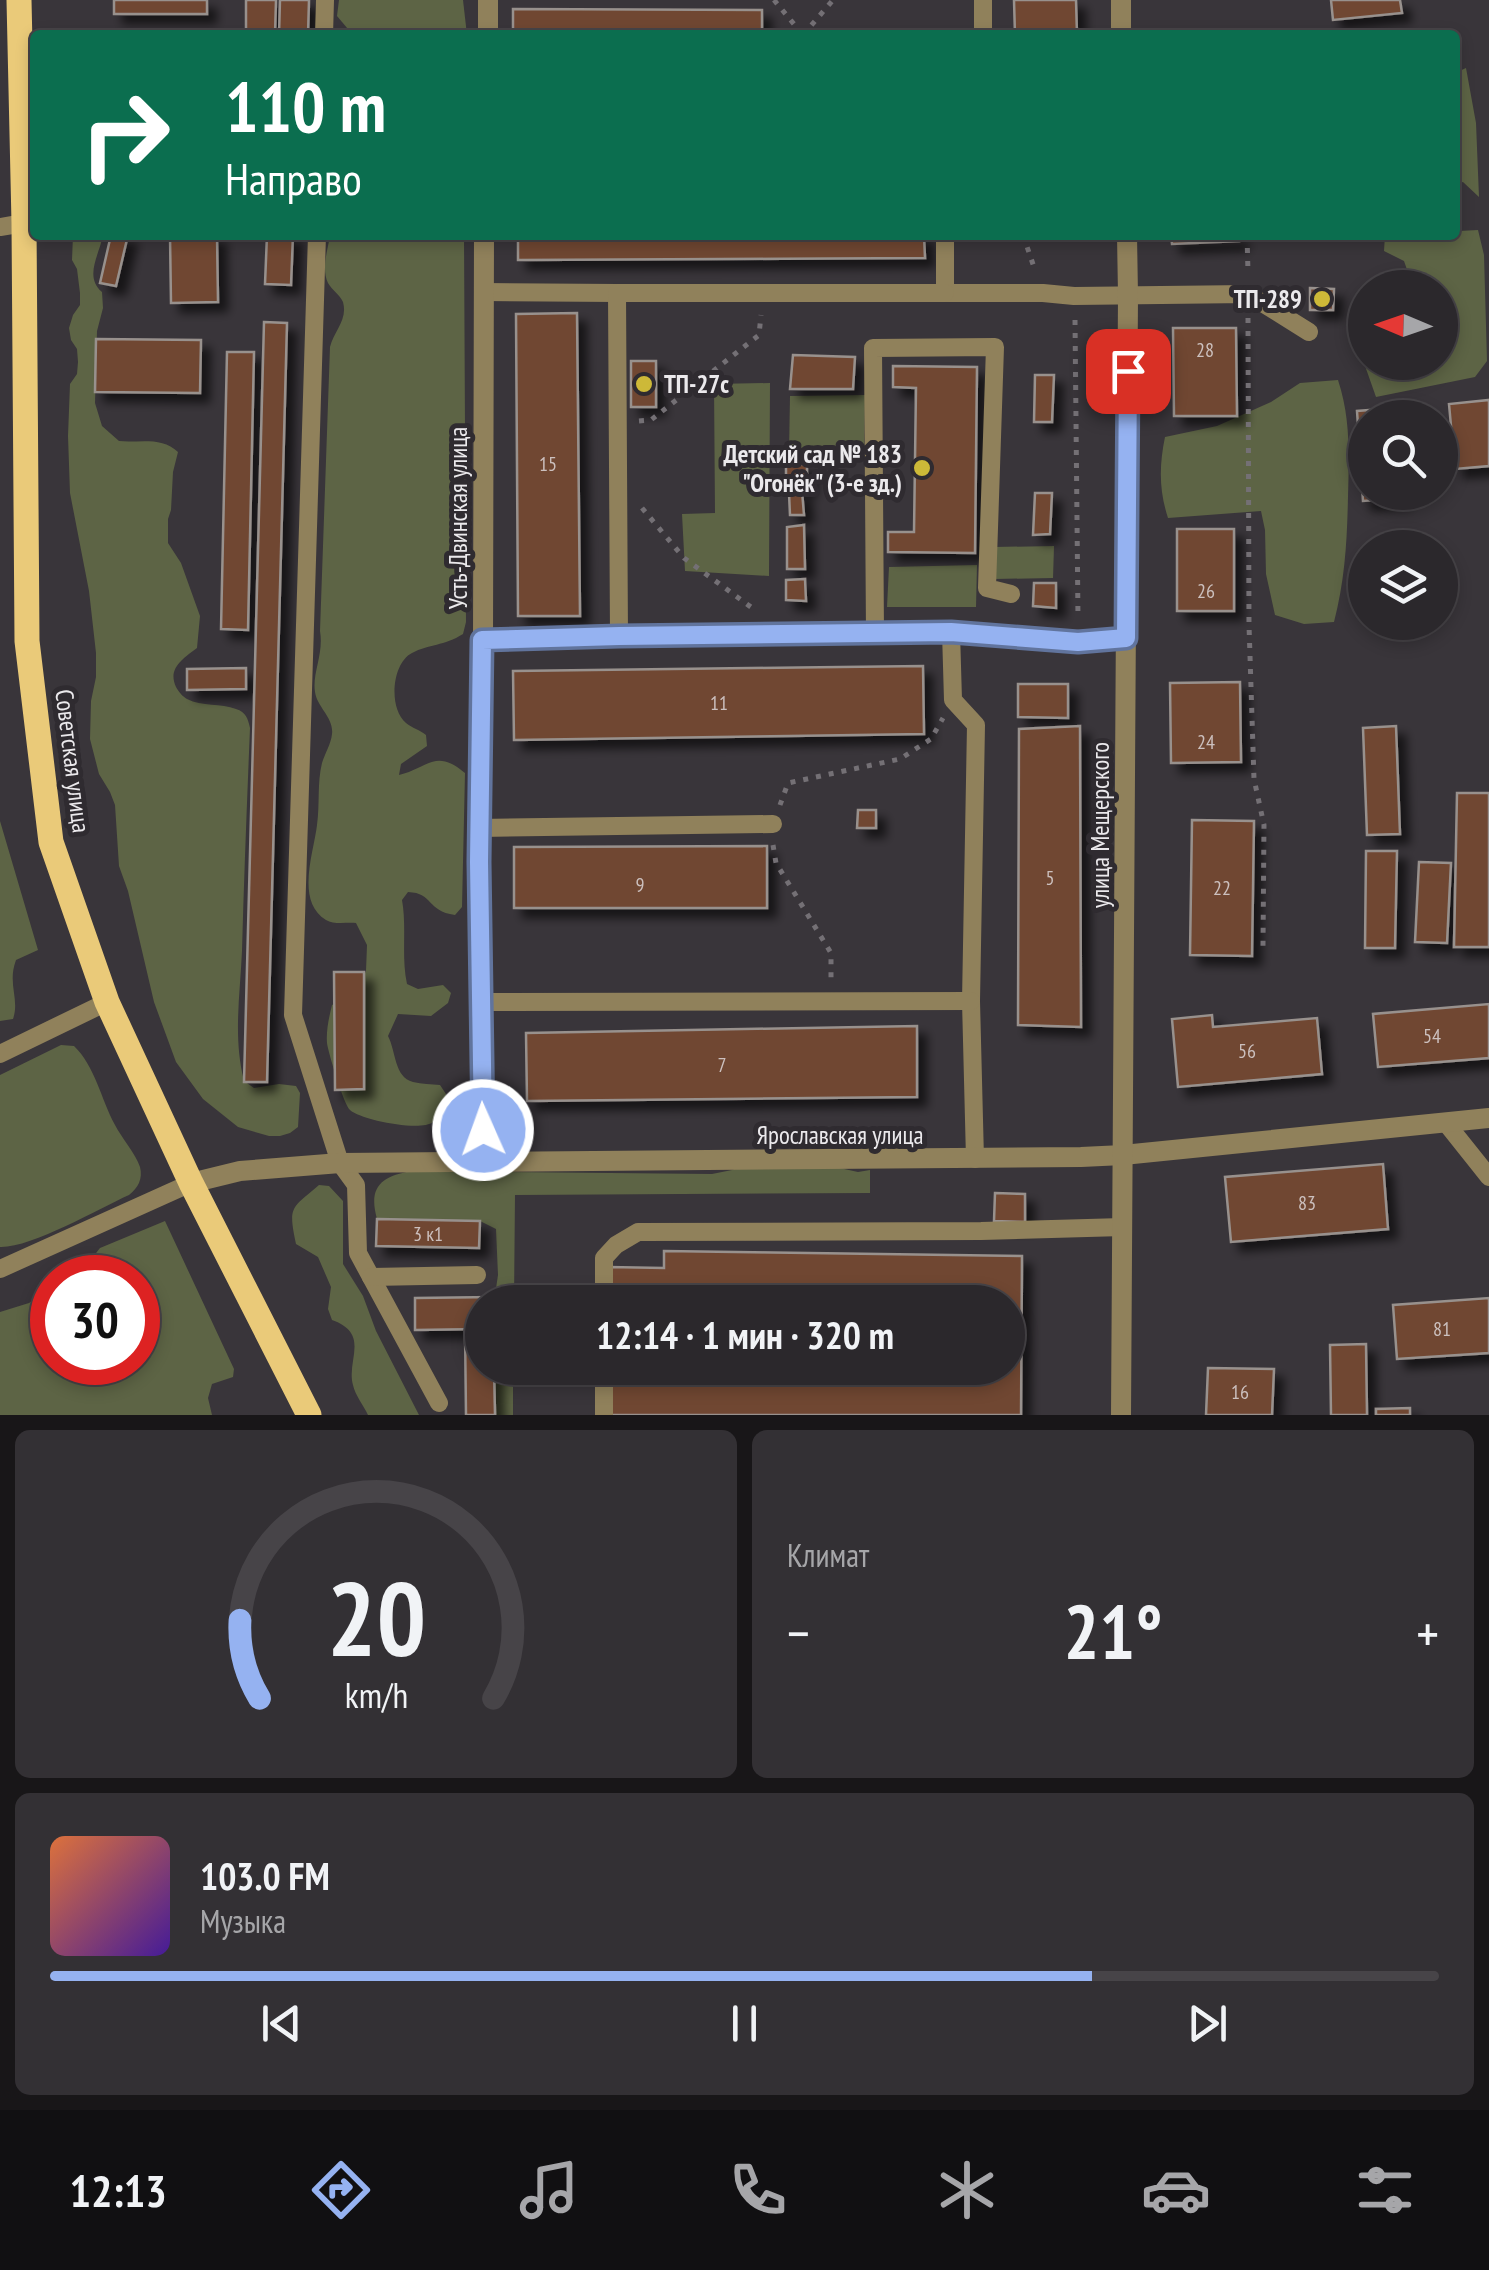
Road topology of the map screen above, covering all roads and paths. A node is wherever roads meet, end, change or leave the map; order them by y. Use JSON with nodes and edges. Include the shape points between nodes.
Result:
{"nodes":[{"id":1,"x":325,"y":0,"type":"edge"},
{"id":2,"x":488,"y":0,"type":"edge"},
{"id":3,"x":774,"y":0,"type":"edge"},
{"id":4,"x":833,"y":0,"type":"edge"},
{"id":5,"x":983,"y":0,"type":"edge"},
{"id":6,"x":1120,"y":0,"type":"edge"},
{"id":7,"x":13,"y":8,"type":"edge"},
{"id":8,"x":324,"y":30,"type":"edge"},
{"id":9,"x":488,"y":30,"type":"edge"},
{"id":10,"x":799,"y":30,"type":"edge"},
{"id":11,"x":807,"y":30,"type":"edge"},
{"id":12,"x":983,"y":30,"type":"edge"},
{"id":13,"x":1122,"y":30,"type":"edge"},
{"id":14,"x":12,"y":225,"type":"edge"},
{"id":15,"x":318,"y":240,"type":"edge"},
{"id":16,"x":484,"y":240,"type":"edge"},
{"id":17,"x":946,"y":240,"type":"edge"},
{"id":18,"x":1025,"y":240,"type":"edge"},
{"id":19,"x":1126,"y":240,"type":"edge"},
{"id":20,"x":1248,"y":240,"type":"edge"},
{"id":21,"x":483,"y":292,"type":"junction"},
{"id":22,"x":617,"y":292,"type":"junction"},
{"id":23,"x":945,"y":292,"type":"junction"},
{"id":24,"x":1043,"y":293,"type":"junction"},
{"id":25,"x":762,"y":294,"type":"junction"},
{"id":26,"x":1128,"y":294,"type":"junction"},
{"id":27,"x":1248,"y":294,"type":"junction"},
{"id":28,"x":1074,"y":296,"type":"junction"},
{"id":29,"x":1309,"y":332,"type":"dead end"},
{"id":30,"x":616,"y":422,"type":"junction"},
{"id":31,"x":618,"y":478,"type":"junction"},
{"id":32,"x":1011,"y":594,"type":"dead end"},
{"id":33,"x":951,"y":632,"type":"junction"},
{"id":34,"x":788,"y":634,"type":"junction"},
{"id":35,"x":875,"y":634,"type":"junction"},
{"id":36,"x":619,"y":636,"type":"junction"},
{"id":37,"x":1126,"y":638,"type":"junction"},
{"id":38,"x":482,"y":640,"type":"junction"},
{"id":39,"x":1078,"y":642,"type":"junction"},
{"id":40,"x":953,"y":700,"type":"junction"},
{"id":41,"x":773,"y":824,"type":"junction"},
{"id":42,"x":479,"y":828,"type":"junction"},
{"id":43,"x":1263,"y":946,"type":"dead end"},
{"id":44,"x":107,"y":1002,"type":"junction"},
{"id":45,"x":480,"y":1002,"type":"junction"},
{"id":46,"x":832,"y":1002,"type":"junction"},
{"id":47,"x":971,"y":1002,"type":"junction"},
{"id":48,"x":0,"y":1054,"type":"edge"},
{"id":49,"x":1489,"y":1118,"type":"edge"},
{"id":50,"x":1446,"y":1123,"type":"junction"},
{"id":51,"x":1123,"y":1155,"type":"junction"},
{"id":52,"x":975,"y":1159,"type":"junction"},
{"id":53,"x":484,"y":1162,"type":"junction"},
{"id":54,"x":340,"y":1163,"type":"junction"},
{"id":55,"x":1489,"y":1177,"type":"edge"},
{"id":56,"x":192,"y":1183,"type":"junction"},
{"id":57,"x":1123,"y":1227,"type":"junction"},
{"id":58,"x":0,"y":1269,"type":"edge"},
{"id":59,"x":477,"y":1275,"type":"dead end"},
{"id":60,"x":371,"y":1277,"type":"junction"},
{"id":61,"x":604,"y":1285,"type":"edge"},
{"id":62,"x":604,"y":1385,"type":"edge"},
{"id":63,"x":438,"y":1403,"type":"dead end"},
{"id":64,"x":309,"y":1415,"type":"edge"},
{"id":65,"x":604,"y":1415,"type":"edge"},
{"id":66,"x":1121,"y":1415,"type":"edge"}],
"edges":[{"from":1,"to":8,"type":"lane"},
{"from":2,"to":9,"type":"street"},
{"from":3,"to":10,"type":"path"},
{"from":4,"to":11,"type":"path"},
{"from":5,"to":12,"type":"lane"},
{"from":6,"to":13,"type":"street"},
{"from":7,"to":14,"type":"main road","name":"Советская улица"},
{"from":14,"to":44,"type":"main road","name":"Советская улица","via":[[27,641],[51,842]]},
{"from":15,"to":54,"type":"lane","via":[[293,1014]]},
{"from":16,"to":21,"type":"street","name":"Усть-Двинская улица"},
{"from":17,"to":23,"type":"lane"},
{"from":18,"to":24,"type":"path"},
{"from":19,"to":26,"type":"street","name":"улица Мещерского"},
{"from":20,"to":27,"type":"path"},
{"from":21,"to":22,"type":"lane"},
{"from":21,"to":38,"type":"street","name":"Усть-Двинская улица"},
{"from":22,"to":25,"type":"lane"},
{"from":22,"to":30,"type":"lane"},
{"from":23,"to":24,"type":"lane"},
{"from":23,"to":25,"type":"lane"},
{"from":24,"to":28,"type":"lane"},
{"from":25,"to":30,"type":"path","via":[[759,335],[651,420]]},
{"from":26,"to":27,"type":"lane"},
{"from":26,"to":28,"type":"lane"},
{"from":26,"to":37,"type":"street","name":"улица Мещерского"},
{"from":27,"to":29,"type":"lane"},
{"from":27,"to":43,"type":"path","via":[[1249,625],[1254,779],[1264,826]]},
{"from":28,"to":39,"type":"path"},
{"from":30,"to":31,"type":"lane"},
{"from":31,"to":34,"type":"path","via":[[684,558]]},
{"from":31,"to":36,"type":"lane"},
{"from":32,"to":35,"type":"lane","via":[[987,588],[994,347],[874,348]]},
{"from":33,"to":35,"type":"lane"},
{"from":33,"to":39,"type":"lane"},
{"from":33,"to":40,"type":"lane"},
{"from":34,"to":35,"type":"lane"},
{"from":34,"to":36,"type":"lane"},
{"from":36,"to":38,"type":"lane"},
{"from":37,"to":39,"type":"lane"},
{"from":37,"to":51,"type":"street","name":"улица Мещерского"},
{"from":38,"to":42,"type":"street","name":"Усть-Двинская улица"},
{"from":40,"to":41,"type":"path","via":[[931,738],[900,759],[788,783]]},
{"from":40,"to":47,"type":"lane","via":[[976,725]]},
{"from":41,"to":42,"type":"lane"},
{"from":41,"to":46,"type":"path","via":[[776,863],[830,953]]},
{"from":42,"to":45,"type":"street","name":"Усть-Двинская улица"},
{"from":44,"to":48,"type":"lane"},
{"from":44,"to":56,"type":"main road","name":"Советская улица"},
{"from":45,"to":46,"type":"lane"},
{"from":45,"to":53,"type":"street","name":"Усть-Двинская улица"},
{"from":46,"to":47,"type":"lane"},
{"from":47,"to":52,"type":"lane"},
{"from":49,"to":50,"type":"street","name":"Ярославская улица"},
{"from":50,"to":51,"type":"street","name":"Ярославская улица"},
{"from":50,"to":55,"type":"lane"},
{"from":51,"to":52,"type":"street","name":"Ярославская улица"},
{"from":51,"to":57,"type":"street","name":"улица Мещерского"},
{"from":52,"to":53,"type":"street","name":"Ярославская улица"},
{"from":53,"to":54,"type":"street","name":"Ярославская улица"},
{"from":54,"to":56,"type":"street","name":"Ярославская улица"},
{"from":54,"to":60,"type":"lane","via":[[356,1185],[358,1253]]},
{"from":56,"to":58,"type":"lane"},
{"from":56,"to":64,"type":"main road","name":"Советская улица"},
{"from":57,"to":61,"type":"lane","via":[[638,1232],[604,1258]]},
{"from":57,"to":66,"type":"street","name":"улица Мещерского"},
{"from":59,"to":60,"type":"lane"},
{"from":60,"to":63,"type":"lane"},
{"from":62,"to":65,"type":"lane"}]}
